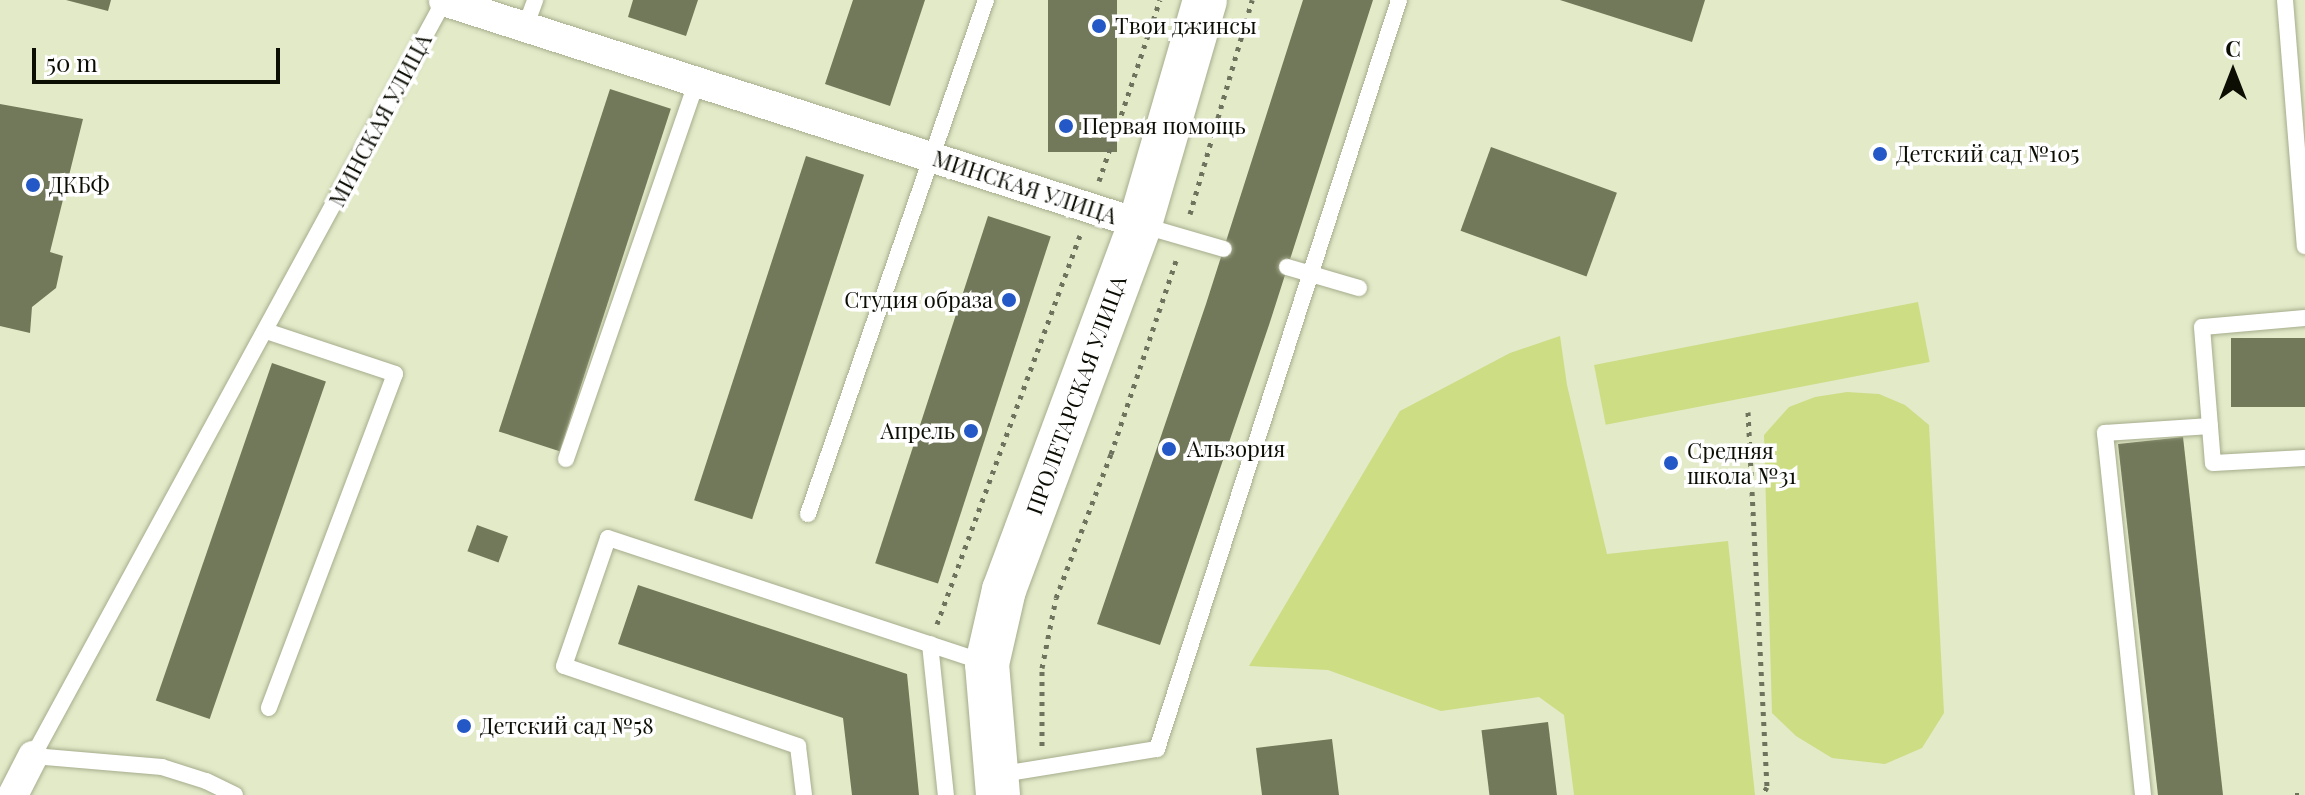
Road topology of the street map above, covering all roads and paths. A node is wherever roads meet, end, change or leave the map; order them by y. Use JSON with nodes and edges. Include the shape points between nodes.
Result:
{"nodes":[{"id":1,"x":986,"y":0,"type":"edge"},
{"id":2,"x":1160,"y":0,"type":"edge"},
{"id":3,"x":1205,"y":0,"type":"edge"},
{"id":4,"x":1252,"y":0,"type":"edge"},
{"id":5,"x":1399,"y":0,"type":"edge"},
{"id":6,"x":2285,"y":0,"type":"edge"},
{"id":7,"x":444,"y":1,"type":"edge"},
{"id":8,"x":530,"y":14,"type":"edge"},
{"id":9,"x":696,"y":83,"type":"junction"},
{"id":10,"x":933,"y":158,"type":"junction"},
{"id":11,"x":1090,"y":208,"type":"junction"},
{"id":12,"x":1140,"y":224,"type":"junction"},
{"id":13,"x":1184,"y":237,"type":"junction"},
{"id":14,"x":2305,"y":246,"type":"edge"},
{"id":15,"x":1224,"y":249,"type":"dead end"},
{"id":16,"x":1287,"y":267,"type":"dead end"},
{"id":17,"x":1312,"y":274,"type":"junction"},
{"id":18,"x":1359,"y":288,"type":"dead end"},
{"id":19,"x":2305,"y":318,"type":"edge"},
{"id":20,"x":266,"y":331,"type":"junction"},
{"id":21,"x":1748,"y":412,"type":"dead end"},
{"id":22,"x":2210,"y":426,"type":"junction"},
{"id":23,"x":2305,"y":458,"type":"edge"},
{"id":24,"x":566,"y":459,"type":"dead end"},
{"id":25,"x":808,"y":514,"type":"dead end"},
{"id":26,"x":930,"y":644,"type":"junction"},
{"id":27,"x":987,"y":664,"type":"junction"},
{"id":28,"x":269,"y":708,"type":"dead end"},
{"id":29,"x":33,"y":756,"type":"junction"},
{"id":30,"x":1042,"y":767,"type":"junction"},
{"id":31,"x":997,"y":785,"type":"edge"},
{"id":32,"x":13,"y":795,"type":"edge"},
{"id":33,"x":235,"y":795,"type":"edge"},
{"id":34,"x":804,"y":795,"type":"edge"},
{"id":35,"x":946,"y":795,"type":"edge"},
{"id":36,"x":1762,"y":795,"type":"edge"},
{"id":37,"x":2143,"y":795,"type":"edge"},
{"id":38,"x":2295,"y":795,"type":"edge"},
{"id":39,"x":2302,"y":795,"type":"edge"}],
"edges":[{"from":1,"to":10,"type":"lane"},
{"from":2,"to":11,"type":"path"},
{"from":3,"to":12,"type":"main road","name":"ПРОЛЕТАРСКАЯ УЛИЦА"},
{"from":4,"to":13,"type":"path"},
{"from":5,"to":17,"type":"lane"},
{"from":6,"to":14,"type":"lane"},
{"from":7,"to":8,"type":"street","name":"МИНСКАЯ УЛИЦА"},
{"from":7,"to":20,"type":"lane","name":"МИНСКАЯ УЛИЦА"},
{"from":8,"to":9,"type":"street","name":"МИНСКАЯ УЛИЦА"},
{"from":9,"to":10,"type":"street","name":"МИНСКАЯ УЛИЦА"},
{"from":9,"to":24,"type":"lane"},
{"from":10,"to":11,"type":"street","name":"МИНСКАЯ УЛИЦА"},
{"from":10,"to":25,"type":"lane"},
{"from":11,"to":12,"type":"street","name":"МИНСКАЯ УЛИЦА"},
{"from":11,"to":26,"type":"path"},
{"from":12,"to":13,"type":"lane"},
{"from":12,"to":27,"type":"main road","name":"ПРОЛЕТАРСКАЯ УЛИЦА","via":[[1004,590]]},
{"from":13,"to":15,"type":"lane"},
{"from":13,"to":30,"type":"path","via":[[1056,598],[1042,668]]},
{"from":16,"to":17,"type":"lane"},
{"from":17,"to":18,"type":"lane"},
{"from":17,"to":30,"type":"lane","via":[[1157,749]]},
{"from":19,"to":22,"type":"lane","via":[[2202,327]]},
{"from":20,"to":28,"type":"lane","via":[[395,374]]},
{"from":20,"to":29,"type":"lane","name":"МИНСКАЯ УЛИЦА"},
{"from":21,"to":36,"type":"path","via":[[1767,787]]},
{"from":22,"to":23,"type":"lane","via":[[2213,463]]},
{"from":22,"to":37,"type":"lane","via":[[2105,433]]},
{"from":26,"to":27,"type":"lane"},
{"from":26,"to":34,"type":"lane","via":[[608,538],[564,666],[798,746]]},
{"from":26,"to":35,"type":"lane"},
{"from":27,"to":31,"type":"main road","name":"ПРОЛЕТАРСКАЯ УЛИЦА"},
{"from":29,"to":32,"type":"street","name":"МИНСКАЯ УЛИЦА"},
{"from":29,"to":33,"type":"lane","via":[[162,767]]},
{"from":30,"to":31,"type":"lane"},
{"from":38,"to":39,"type":"path"}]}
